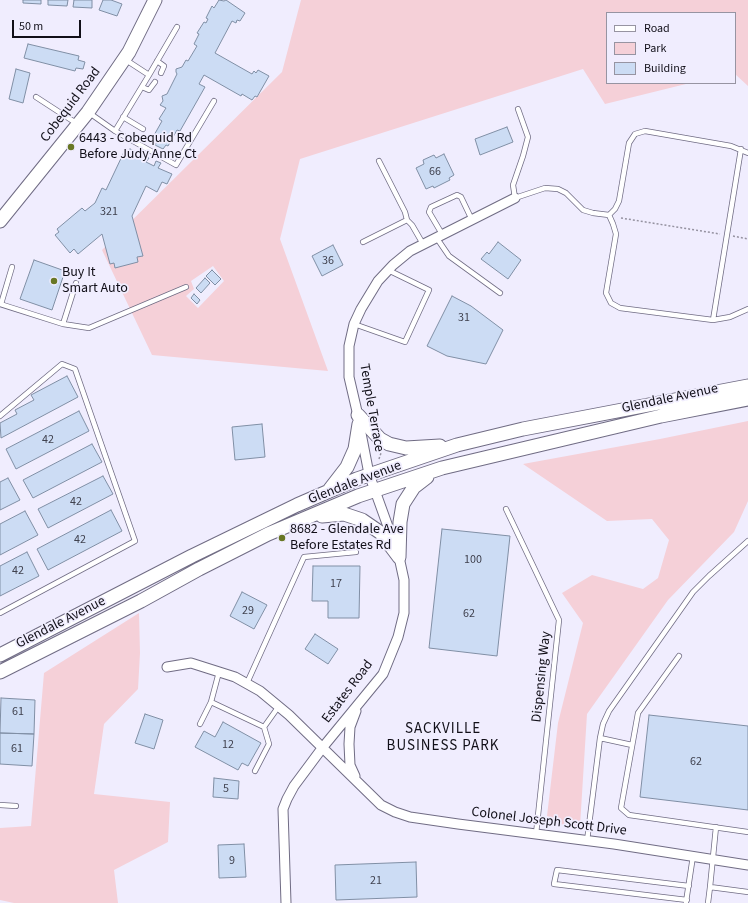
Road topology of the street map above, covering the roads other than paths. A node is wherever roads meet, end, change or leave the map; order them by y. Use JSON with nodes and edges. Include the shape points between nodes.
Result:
{"nodes":[{"id":1,"x":154,"y":0,"type":"edge"},
{"id":2,"x":177,"y":27,"type":"dead end"},
{"id":3,"x":124,"y":60,"type":"junction"},
{"id":4,"x":157,"y":61,"type":"junction"},
{"id":5,"x":161,"y":73,"type":"dead end"},
{"id":6,"x":149,"y":75,"type":"junction"},
{"id":7,"x":155,"y":82,"type":"dead end"},
{"id":8,"x":142,"y":87,"type":"junction"},
{"id":9,"x":36,"y":97,"type":"dead end"},
{"id":10,"x":214,"y":101,"type":"dead end"},
{"id":11,"x":518,"y":109,"type":"dead end"},
{"id":12,"x":88,"y":112,"type":"junction"},
{"id":13,"x":123,"y":117,"type":"junction"},
{"id":14,"x":78,"y":124,"type":"junction"},
{"id":15,"x":143,"y":129,"type":"dead end"},
{"id":16,"x":115,"y":131,"type":"junction"},
{"id":17,"x":741,"y":149,"type":"junction"},
{"id":18,"x":748,"y":153,"type":"edge"},
{"id":19,"x":379,"y":161,"type":"dead end"},
{"id":20,"x":515,"y":198,"type":"junction"},
{"id":21,"x":609,"y":215,"type":"junction"},
{"id":22,"x":407,"y":220,"type":"junction"},
{"id":23,"x":472,"y":220,"type":"junction"},
{"id":24,"x":0,"y":221,"type":"edge"},
{"id":25,"x":439,"y":236,"type":"junction"},
{"id":26,"x":363,"y":242,"type":"dead end"},
{"id":27,"x":423,"y":244,"type":"junction"},
{"id":28,"x":12,"y":267,"type":"dead end"},
{"id":29,"x":388,"y":270,"type":"junction"},
{"id":30,"x":76,"y":283,"type":"dead end"},
{"id":31,"x":186,"y":287,"type":"dead end"},
{"id":32,"x":500,"y":293,"type":"dead end"},
{"id":33,"x":1,"y":304,"type":"edge"},
{"id":34,"x":748,"y":309,"type":"edge"},
{"id":35,"x":713,"y":320,"type":"junction"},
{"id":36,"x":63,"y":324,"type":"junction"},
{"id":37,"x":354,"y":324,"type":"junction"},
{"id":38,"x":748,"y":386,"type":"edge"},
{"id":39,"x":748,"y":399,"type":"edge"},
{"id":40,"x":0,"y":416,"type":"edge"},
{"id":41,"x":358,"y":420,"type":"junction"},
{"id":42,"x":457,"y":445,"type":"junction"},
{"id":43,"x":442,"y":468,"type":"junction"},
{"id":44,"x":369,"y":474,"type":"junction"},
{"id":45,"x":330,"y":490,"type":"junction"},
{"id":46,"x":375,"y":490,"type":"junction"},
{"id":47,"x":506,"y":509,"type":"dead end"},
{"id":48,"x":304,"y":520,"type":"junction"},
{"id":49,"x":748,"y":541,"type":"edge"},
{"id":50,"x":356,"y":552,"type":"dead end"},
{"id":51,"x":399,"y":557,"type":"junction"},
{"id":52,"x":0,"y":613,"type":"edge"},
{"id":53,"x":0,"y":655,"type":"edge"},
{"id":54,"x":679,"y":656,"type":"dead end"},
{"id":55,"x":167,"y":667,"type":"dead end"},
{"id":56,"x":0,"y":672,"type":"edge"},
{"id":57,"x":218,"y":672,"type":"junction"},
{"id":58,"x":247,"y":683,"type":"junction"},
{"id":59,"x":211,"y":702,"type":"junction"},
{"id":60,"x":359,"y":703,"type":"junction"},
{"id":61,"x":279,"y":706,"type":"junction"},
{"id":62,"x":200,"y":724,"type":"dead end"},
{"id":63,"x":264,"y":727,"type":"junction"},
{"id":64,"x":600,"y":738,"type":"junction"},
{"id":65,"x":632,"y":745,"type":"junction"},
{"id":66,"x":323,"y":747,"type":"junction"},
{"id":67,"x":255,"y":771,"type":"dead end"},
{"id":68,"x":357,"y":781,"type":"junction"},
{"id":69,"x":0,"y":805,"type":"edge"},
{"id":70,"x":16,"y":806,"type":"dead end"},
{"id":71,"x":716,"y":827,"type":"junction"},
{"id":72,"x":748,"y":832,"type":"edge"},
{"id":73,"x":536,"y":834,"type":"junction"},
{"id":74,"x":587,"y":841,"type":"junction"},
{"id":75,"x":692,"y":856,"type":"junction"},
{"id":76,"x":712,"y":859,"type":"junction"},
{"id":77,"x":748,"y":865,"type":"edge"},
{"id":78,"x":689,"y":886,"type":"junction"},
{"id":79,"x":710,"y":887,"type":"junction"},
{"id":80,"x":748,"y":892,"type":"edge"},
{"id":81,"x":686,"y":901,"type":"edge"},
{"id":82,"x":286,"y":903,"type":"edge"},
{"id":83,"x":708,"y":903,"type":"edge"}],
"edges":[{"from":1,"to":3,"type":"main road","name":"Cobequid Road"},
{"from":2,"to":4,"type":"lane"},
{"from":3,"to":6,"type":"lane"},
{"from":3,"to":12,"type":"main road","name":"Cobequid Road"},
{"from":4,"to":5,"type":"lane","via":[[164,66]]},
{"from":4,"to":6,"type":"lane"},
{"from":6,"to":8,"type":"lane"},
{"from":7,"to":8,"type":"lane","via":[[148,90]]},
{"from":8,"to":13,"type":"lane"},
{"from":9,"to":14,"type":"lane"},
{"from":10,"to":16,"type":"lane","via":[[176,165]]},
{"from":11,"to":20,"type":"lane","via":[[528,137],[513,185]]},
{"from":12,"to":14,"type":"main road","name":"Cobequid Road"},
{"from":12,"to":16,"type":"lane"},
{"from":13,"to":15,"type":"lane"},
{"from":13,"to":16,"type":"lane"},
{"from":14,"to":24,"type":"main road","name":"Cobequid Road"},
{"from":17,"to":18,"type":"lane"},
{"from":17,"to":21,"type":"lane","via":[[645,131],[635,134],[629,143],[619,201]]},
{"from":17,"to":35,"type":"lane"},
{"from":19,"to":22,"type":"lane"},
{"from":20,"to":21,"type":"lane","via":[[545,188],[558,189],[566,193],[583,210]]},
{"from":20,"to":23,"type":"street","name":"Temple Terrace"},
{"from":21,"to":35,"type":"lane","via":[[616,234],[606,293],[611,303],[620,308]]},
{"from":22,"to":26,"type":"lane"},
{"from":22,"to":27,"type":"lane"},
{"from":23,"to":25,"type":"street","name":"Temple Terrace"},
{"from":23,"to":25,"type":"lane","via":[[461,197],[457,195],[431,207],[429,212]]},
{"from":25,"to":27,"type":"street","name":"Temple Terrace"},
{"from":25,"to":32,"type":"lane","via":[[449,256]]},
{"from":27,"to":29,"type":"street","name":"Temple Terrace","via":[[410,251]]},
{"from":28,"to":33,"type":"lane"},
{"from":29,"to":37,"type":"street","name":"Temple Terrace","via":[[378,281]]},
{"from":29,"to":37,"type":"lane","via":[[429,290],[405,342]]},
{"from":30,"to":36,"type":"lane"},
{"from":31,"to":36,"type":"lane","via":[[90,328]]},
{"from":33,"to":36,"type":"lane"},
{"from":34,"to":35,"type":"lane","via":[[730,317]]},
{"from":37,"to":41,"type":"street","name":"Temple Terrace","via":[[349,346],[349,378]]},
{"from":38,"to":42,"type":"main road","name":"Glendale Avenue","via":[[542,425]]},
{"from":39,"to":43,"type":"main road","name":"Glendale Avenue","via":[[661,416]]},
{"from":40,"to":52,"type":"lane","via":[[62,364],[75,369],[135,541]]},
{"from":41,"to":42,"type":"main road","via":[[388,444],[406,448]]},
{"from":41,"to":44,"type":"street","name":"Temple Terrace"},
{"from":41,"to":45,"type":"main road","via":[[355,449],[347,467]]},
{"from":42,"to":44,"type":"main road","name":"Glendale Avenue"},
{"from":43,"to":46,"type":"main road","name":"Glendale Avenue"},
{"from":43,"to":51,"type":"main road","via":[[414,487],[403,504]]},
{"from":44,"to":45,"type":"main road","name":"Glendale Avenue"},
{"from":44,"to":46,"type":"street","name":"Temple Terrace"},
{"from":45,"to":53,"type":"main road","name":"Glendale Avenue","via":[[159,572]]},
{"from":46,"to":48,"type":"main road","name":"Glendale Avenue"},
{"from":46,"to":51,"type":"street","name":"Estates Road"},
{"from":47,"to":73,"type":"lane","name":"Dispensing Way","via":[[559,620]]},
{"from":48,"to":51,"type":"main road","via":[[344,514],[362,520],[381,533]]},
{"from":48,"to":56,"type":"main road","name":"Glendale Avenue","via":[[268,534]]},
{"from":49,"to":64,"type":"lane","via":[[693,592],[616,700]]},
{"from":50,"to":58,"type":"lane","via":[[304,557]]},
{"from":51,"to":60,"type":"street","name":"Estates Road","via":[[404,580],[404,613],[398,637],[382,674]]},
{"from":54,"to":65,"type":"lane","via":[[638,713]]},
{"from":55,"to":57,"type":"street","name":"Colonel Joseph Scott Drive","via":[[191,663]]},
{"from":57,"to":58,"type":"street","name":"Colonel Joseph Scott Drive"},
{"from":57,"to":59,"type":"lane"},
{"from":58,"to":61,"type":"street","name":"Colonel Joseph Scott Drive"},
{"from":59,"to":62,"type":"lane"},
{"from":59,"to":63,"type":"lane"},
{"from":60,"to":66,"type":"street","name":"Estates Road"},
{"from":60,"to":68,"type":"street","name":"Colonel Joseph Scott Drive","via":[[350,727],[349,744],[350,765]]},
{"from":61,"to":63,"type":"lane"},
{"from":61,"to":66,"type":"street","name":"Colonel Joseph Scott Drive"},
{"from":63,"to":67,"type":"lane","via":[[269,744]]},
{"from":64,"to":65,"type":"lane"},
{"from":64,"to":74,"type":"lane"},
{"from":65,"to":71,"type":"lane","via":[[621,808],[629,815]]},
{"from":66,"to":68,"type":"street","name":"Colonel Joseph Scott Drive"},
{"from":66,"to":82,"type":"street","name":"Estates Road","via":[[286,799]]},
{"from":68,"to":73,"type":"street","name":"Colonel Joseph Scott Drive","via":[[381,805],[410,817]]},
{"from":69,"to":70,"type":"lane"},
{"from":71,"to":72,"type":"lane"},
{"from":71,"to":76,"type":"lane"},
{"from":73,"to":74,"type":"street","name":"Colonel Joseph Scott Drive"},
{"from":74,"to":75,"type":"street","name":"Colonel Joseph Scott Drive"},
{"from":75,"to":76,"type":"street","name":"Colonel Joseph Scott Drive"},
{"from":75,"to":78,"type":"lane"},
{"from":76,"to":77,"type":"street","name":"Colonel Joseph Scott Drive"},
{"from":76,"to":79,"type":"lane"},
{"from":78,"to":81,"type":"lane"},
{"from":78,"to":81,"type":"lane","via":[[557,870],[554,884]]},
{"from":79,"to":80,"type":"lane"},
{"from":79,"to":83,"type":"lane"}]}
